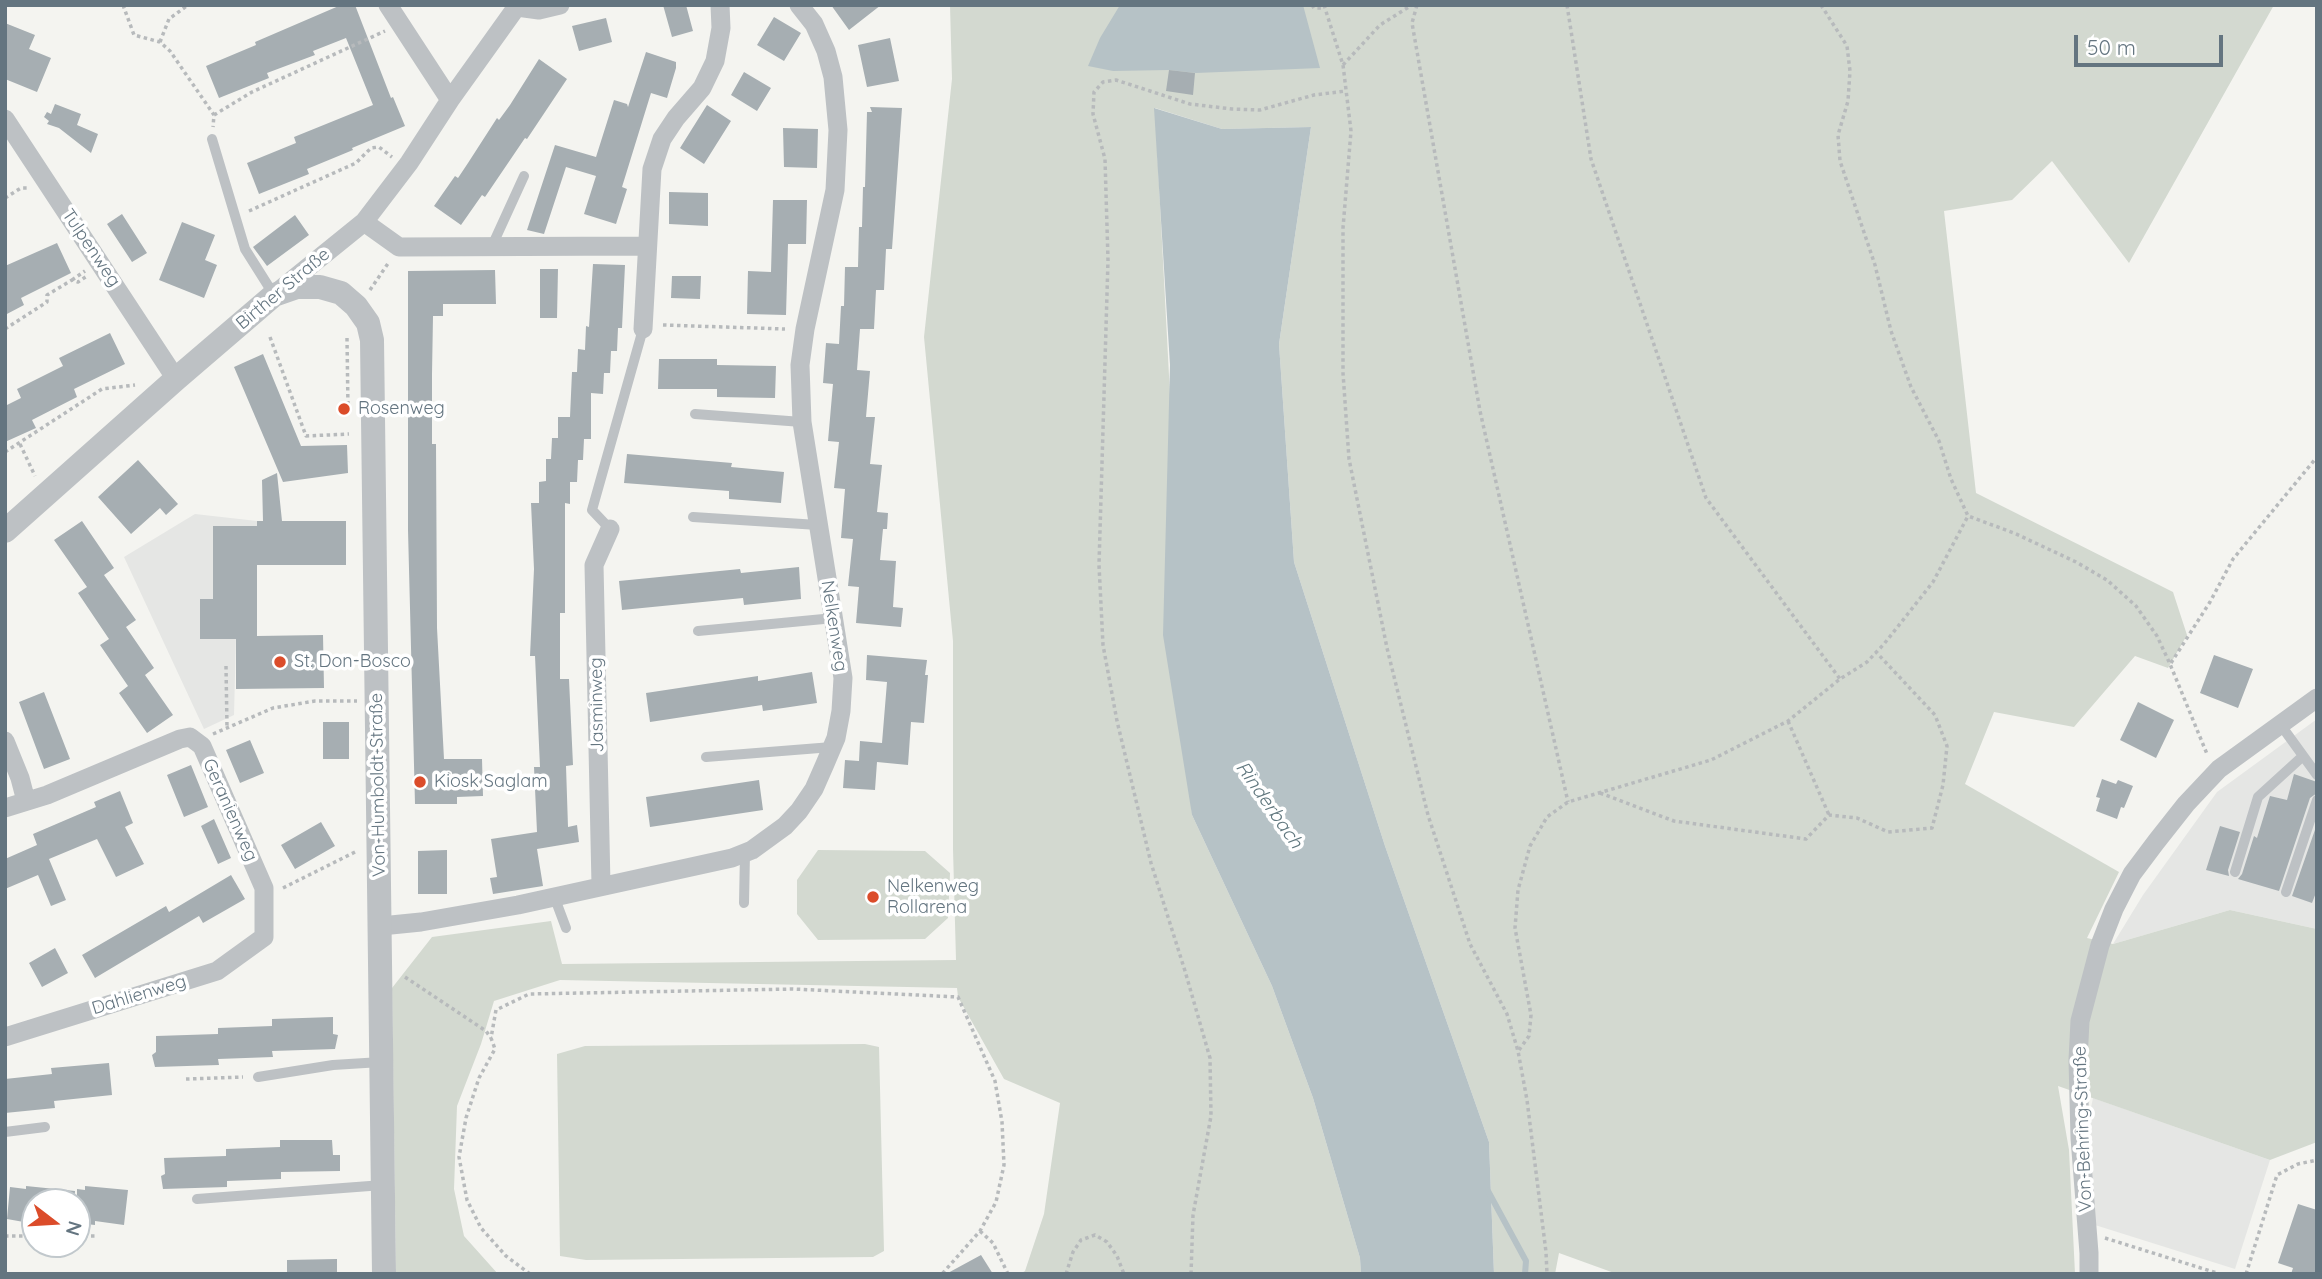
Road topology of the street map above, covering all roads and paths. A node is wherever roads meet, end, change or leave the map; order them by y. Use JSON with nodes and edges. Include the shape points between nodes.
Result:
{"nodes":[{"id":1,"x":123,"y":5,"type":"edge"},
{"id":2,"x":188,"y":5,"type":"edge"},
{"id":3,"x":388,"y":5,"type":"edge"},
{"id":4,"x":560,"y":5,"type":"edge"},
{"id":5,"x":720,"y":5,"type":"edge"},
{"id":6,"x":799,"y":5,"type":"edge"},
{"id":7,"x":1312,"y":5,"type":"edge"},
{"id":8,"x":1412,"y":5,"type":"edge"},
{"id":9,"x":1417,"y":5,"type":"edge"},
{"id":10,"x":1567,"y":5,"type":"edge"},
{"id":11,"x":1821,"y":5,"type":"edge"},
{"id":12,"x":517,"y":6,"type":"edge"},
{"id":13,"x":1324,"y":7,"type":"edge"},
{"id":14,"x":391,"y":29,"type":"dead end"},
{"id":15,"x":160,"y":42,"type":"junction"},
{"id":16,"x":1343,"y":65,"type":"junction"},
{"id":17,"x":1346,"y":91,"type":"junction"},
{"id":18,"x":450,"y":100,"type":"junction"},
{"id":19,"x":214,"y":115,"type":"junction"},
{"id":20,"x":5,"y":119,"type":"edge"},
{"id":21,"x":212,"y":139,"type":"joint"},
{"id":22,"x":396,"y":161,"type":"dead end"},
{"id":23,"x":524,"y":176,"type":"dead end"},
{"id":24,"x":36,"y":183,"type":"dead end"},
{"id":25,"x":5,"y":198,"type":"edge"},
{"id":26,"x":234,"y":218,"type":"junction"},
{"id":27,"x":364,"y":222,"type":"junction"},
{"id":28,"x":647,"y":246,"type":"junction"},
{"id":29,"x":491,"y":247,"type":"junction"},
{"id":30,"x":391,"y":260,"type":"dead end"},
{"id":31,"x":93,"y":271,"type":"dead end"},
{"id":32,"x":368,"y":293,"type":"dead end"},
{"id":33,"x":274,"y":295,"type":"junction"},
{"id":34,"x":643,"y":327,"type":"junction"},
{"id":35,"x":5,"y":329,"type":"edge"},
{"id":36,"x":794,"y":329,"type":"dead end"},
{"id":37,"x":347,"y":335,"type":"dead end"},
{"id":38,"x":270,"y":337,"type":"dead end"},
{"id":39,"x":176,"y":379,"type":"junction"},
{"id":40,"x":135,"y":385,"type":"dead end"},
{"id":41,"x":348,"y":410,"type":"dead end"},
{"id":42,"x":695,"y":414,"type":"dead end"},
{"id":43,"x":802,"y":422,"type":"junction"},
{"id":44,"x":349,"y":433,"type":"dead end"},
{"id":45,"x":20,"y":444,"type":"junction"},
{"id":46,"x":5,"y":452,"type":"edge"},
{"id":47,"x":2317,"y":457,"type":"edge"},
{"id":48,"x":35,"y":476,"type":"dead end"},
{"id":49,"x":1968,"y":516,"type":"junction"},
{"id":50,"x":693,"y":517,"type":"dead end"},
{"id":51,"x":818,"y":525,"type":"junction"},
{"id":52,"x":610,"y":529,"type":"joint"},
{"id":53,"x":5,"y":531,"type":"edge"},
{"id":54,"x":834,"y":618,"type":"junction"},
{"id":55,"x":698,"y":631,"type":"dead end"},
{"id":56,"x":1876,"y":652,"type":"junction"},
{"id":57,"x":2170,"y":664,"type":"junction"},
{"id":58,"x":226,"y":666,"type":"dead end"},
{"id":59,"x":1840,"y":679,"type":"junction"},
{"id":60,"x":2317,"y":698,"type":"edge"},
{"id":61,"x":363,"y":701,"type":"dead end"},
{"id":62,"x":1788,"y":721,"type":"junction"},
{"id":63,"x":2280,"y":724,"type":"junction"},
{"id":64,"x":227,"y":728,"type":"junction"},
{"id":65,"x":5,"y":741,"type":"edge"},
{"id":66,"x":196,"y":741,"type":"junction"},
{"id":67,"x":832,"y":747,"type":"junction"},
{"id":68,"x":2303,"y":756,"type":"junction"},
{"id":69,"x":706,"y":757,"type":"dead end"},
{"id":70,"x":2219,"y":769,"type":"junction"},
{"id":71,"x":2317,"y":775,"type":"edge"},
{"id":72,"x":1600,"y":793,"type":"junction"},
{"id":73,"x":2317,"y":800,"type":"edge"},
{"id":74,"x":26,"y":801,"type":"junction"},
{"id":75,"x":1568,"y":802,"type":"junction"},
{"id":76,"x":5,"y":808,"type":"edge"},
{"id":77,"x":1829,"y":815,"type":"junction"},
{"id":78,"x":365,"y":846,"type":"dead end"},
{"id":79,"x":745,"y":853,"type":"junction"},
{"id":80,"x":2235,"y":872,"type":"dead end"},
{"id":81,"x":601,"y":885,"type":"junction"},
{"id":82,"x":2286,"y":892,"type":"dead end"},
{"id":83,"x":554,"y":896,"type":"junction"},
{"id":84,"x":264,"y":899,"type":"junction"},
{"id":85,"x":744,"y":903,"type":"dead end"},
{"id":86,"x":381,"y":926,"type":"junction"},
{"id":87,"x":566,"y":928,"type":"dead end"},
{"id":88,"x":264,"y":937,"type":"joint"},
{"id":89,"x":405,"y":978,"type":"dead end"},
{"id":90,"x":5,"y":1037,"type":"edge"},
{"id":91,"x":491,"y":1038,"type":"junction"},
{"id":92,"x":1518,"y":1051,"type":"junction"},
{"id":93,"x":382,"y":1062,"type":"junction"},
{"id":94,"x":258,"y":1077,"type":"joint"},
{"id":95,"x":186,"y":1079,"type":"dead end"},
{"id":96,"x":45,"y":1127,"type":"dead end"},
{"id":97,"x":5,"y":1132,"type":"edge"},
{"id":98,"x":2317,"y":1160,"type":"edge"},
{"id":99,"x":383,"y":1185,"type":"junction"},
{"id":100,"x":197,"y":1199,"type":"dead end"},
{"id":101,"x":980,"y":1231,"type":"junction"},
{"id":102,"x":2088,"y":1233,"type":"junction"},
{"id":103,"x":91,"y":1236,"type":"edge"},
{"id":104,"x":95,"y":1236,"type":"dead end"},
{"id":105,"x":384,"y":1274,"type":"edge"},
{"id":106,"x":530,"y":1274,"type":"edge"},
{"id":107,"x":942,"y":1274,"type":"edge"},
{"id":108,"x":1008,"y":1274,"type":"edge"},
{"id":109,"x":1066,"y":1274,"type":"edge"},
{"id":110,"x":1124,"y":1274,"type":"edge"},
{"id":111,"x":1191,"y":1274,"type":"edge"},
{"id":112,"x":1547,"y":1274,"type":"edge"},
{"id":113,"x":2089,"y":1274,"type":"edge"},
{"id":114,"x":2220,"y":1274,"type":"edge"},
{"id":115,"x":2246,"y":1274,"type":"edge"}],
"edges":[{"from":1,"to":15,"type":"path","via":[[134,35]]},
{"from":2,"to":15,"type":"path","via":[[169,19]]},
{"from":3,"to":18,"type":"street"},
{"from":4,"to":12,"type":"street","via":[[539,10]]},
{"from":5,"to":28,"type":"street","via":[[715,61],[702,88],[662,139],[652,169]]},
{"from":6,"to":43,"type":"street","name":"Nelkenweg","via":[[827,51],[838,130],[835,190],[802,353]]},
{"from":7,"to":13,"type":"path"},
{"from":8,"to":16,"type":"path","via":[[1380,25]]},
{"from":9,"to":75,"type":"path","via":[[1412,23],[1480,411]]},
{"from":10,"to":59,"type":"path","via":[[1591,159],[1706,498]]},
{"from":11,"to":49,"type":"path","via":[[1847,46],[1850,71],[1838,135],[1840,161],[1910,387],[1939,441]]},
{"from":12,"to":18,"type":"street","name":"Birther Straße"},
{"from":13,"to":16,"type":"path"},
{"from":14,"to":19,"type":"path","via":[[252,92]]},
{"from":15,"to":19,"type":"path"},
{"from":16,"to":17,"type":"path"},
{"from":17,"to":92,"type":"path","via":[[1350,131],[1343,228],[1343,360],[1349,459],[1387,648],[1428,816],[1470,944],[1507,1014]]},
{"from":17,"to":111,"type":"path","via":[[1261,110],[1190,104],[1116,80],[1103,82],[1094,92],[1093,114],[1105,159],[1108,260],[1098,565],[1103,645],[1151,863],[1210,1058],[1211,1116],[1193,1214]]},
{"from":18,"to":27,"type":"street","name":"Birther Straße"},
{"from":19,"to":21,"type":"path"},
{"from":20,"to":39,"type":"street","name":"Tulpenweg"},
{"from":21,"to":26,"type":"lane"},
{"from":22,"to":26,"type":"path","via":[[379,147],[371,148],[356,163]]},
{"from":23,"to":29,"type":"lane"},
{"from":24,"to":25,"type":"path"},
{"from":26,"to":33,"type":"lane","via":[[245,249]]},
{"from":27,"to":29,"type":"street","via":[[399,247]]},
{"from":27,"to":33,"type":"street","name":"Birther Straße"},
{"from":28,"to":29,"type":"street"},
{"from":28,"to":34,"type":"street"},
{"from":30,"to":32,"type":"path"},
{"from":31,"to":35,"type":"path","via":[[47,295],[47,302]]},
{"from":33,"to":39,"type":"street","name":"Birther Straße"},
{"from":33,"to":86,"type":"street","name":"Von-Humboldt-Straße","via":[[297,287],[341,293],[368,323],[372,341]]},
{"from":34,"to":36,"type":"path"},
{"from":34,"to":52,"type":"lane","via":[[592,510]]},
{"from":37,"to":41,"type":"path"},
{"from":38,"to":44,"type":"path","via":[[306,436]]},
{"from":39,"to":53,"type":"street","name":"Birther Straße"},
{"from":40,"to":45,"type":"path","via":[[102,389]]},
{"from":42,"to":43,"type":"lane"},
{"from":43,"to":51,"type":"street","name":"Nelkenweg"},
{"from":45,"to":46,"type":"path"},
{"from":45,"to":48,"type":"path"},
{"from":47,"to":57,"type":"path","via":[[2233,559]]},
{"from":49,"to":56,"type":"path","via":[[1933,582]]},
{"from":49,"to":57,"type":"path","via":[[2014,533],[2107,580],[2136,606]]},
{"from":50,"to":51,"type":"lane"},
{"from":51,"to":54,"type":"street","name":"Nelkenweg"},
{"from":52,"to":81,"type":"street","name":"Jasminweg","via":[[594,565]]},
{"from":54,"to":55,"type":"lane"},
{"from":54,"to":67,"type":"street","name":"Nelkenweg","via":[[843,678]]},
{"from":56,"to":59,"type":"path"},
{"from":56,"to":77,"type":"path","via":[[1935,715],[1947,746],[1932,828],[1888,832],[1857,818]]},
{"from":57,"to":70,"type":"path","via":[[2206,752]]},
{"from":58,"to":64,"type":"path"},
{"from":59,"to":62,"type":"path"},
{"from":60,"to":63,"type":"street","name":"Von-Behring-Straße"},
{"from":61,"to":64,"type":"path","via":[[314,701],[273,708]]},
{"from":62,"to":72,"type":"path","via":[[1711,760]]},
{"from":62,"to":77,"type":"path"},
{"from":63,"to":68,"type":"lane"},
{"from":63,"to":70,"type":"street","name":"Von-Behring-Straße"},
{"from":64,"to":66,"type":"path"},
{"from":65,"to":74,"type":"street"},
{"from":66,"to":74,"type":"street","name":"Geranienweg","via":[[180,739]]},
{"from":66,"to":84,"type":"street","name":"Geranienweg","via":[[264,888]]},
{"from":67,"to":69,"type":"lane"},
{"from":67,"to":79,"type":"street","name":"Nelkenweg","via":[[799,811],[769,839]]},
{"from":68,"to":71,"type":"lane"},
{"from":68,"to":80,"type":"lane","via":[[2258,797]]},
{"from":70,"to":102,"type":"street","name":"Von-Behring-Straße","via":[[2132,874],[2100,946],[2080,1021],[2078,1060]]},
{"from":72,"to":75,"type":"path"},
{"from":72,"to":77,"type":"path","via":[[1674,821],[1806,839]]},
{"from":73,"to":82,"type":"lane"},
{"from":74,"to":76,"type":"street","name":"Geranienweg"},
{"from":75,"to":92,"type":"path","via":[[1547,817],[1530,846],[1518,890],[1514,928],[1531,1015],[1529,1036]]},
{"from":78,"to":84,"type":"path"},
{"from":79,"to":81,"type":"street","name":"Nelkenweg"},
{"from":79,"to":85,"type":"lane"},
{"from":81,"to":83,"type":"street","name":"Nelkenweg"},
{"from":83,"to":86,"type":"street","name":"Nelkenweg"},
{"from":83,"to":87,"type":"lane"},
{"from":84,"to":88,"type":"street","name":"Geranienweg"},
{"from":86,"to":93,"type":"street","name":"Von-Humboldt-Straße"},
{"from":88,"to":90,"type":"street","name":"Dahlienweg","via":[[217,971]]},
{"from":89,"to":91,"type":"path"},
{"from":91,"to":101,"type":"path","via":[[496,1010],[529,994],[793,989],[958,997],[995,1080],[1002,1122],[1004,1165],[996,1202]]},
{"from":91,"to":106,"type":"path","via":[[495,1049],[479,1078],[459,1157],[467,1200],[481,1228]]},
{"from":92,"to":112,"type":"path"},
{"from":93,"to":94,"type":"lane"},
{"from":93,"to":99,"type":"street","name":"Von-Humboldt-Straße"},
{"from":94,"to":95,"type":"path"},
{"from":96,"to":97,"type":"lane"},
{"from":98,"to":115,"type":"path","via":[[2277,1175]]},
{"from":99,"to":100,"type":"lane"},
{"from":99,"to":105,"type":"street","name":"Von-Humboldt-Straße"},
{"from":101,"to":107,"type":"path"},
{"from":101,"to":108,"type":"path","via":[[993,1243]]},
{"from":102,"to":113,"type":"street","name":"Von-Behring-Straße"},
{"from":102,"to":114,"type":"path"},
{"from":103,"to":104,"type":"path"},
{"from":109,"to":110,"type":"path","via":[[1081,1240],[1095,1236],[1107,1242]]}]}
